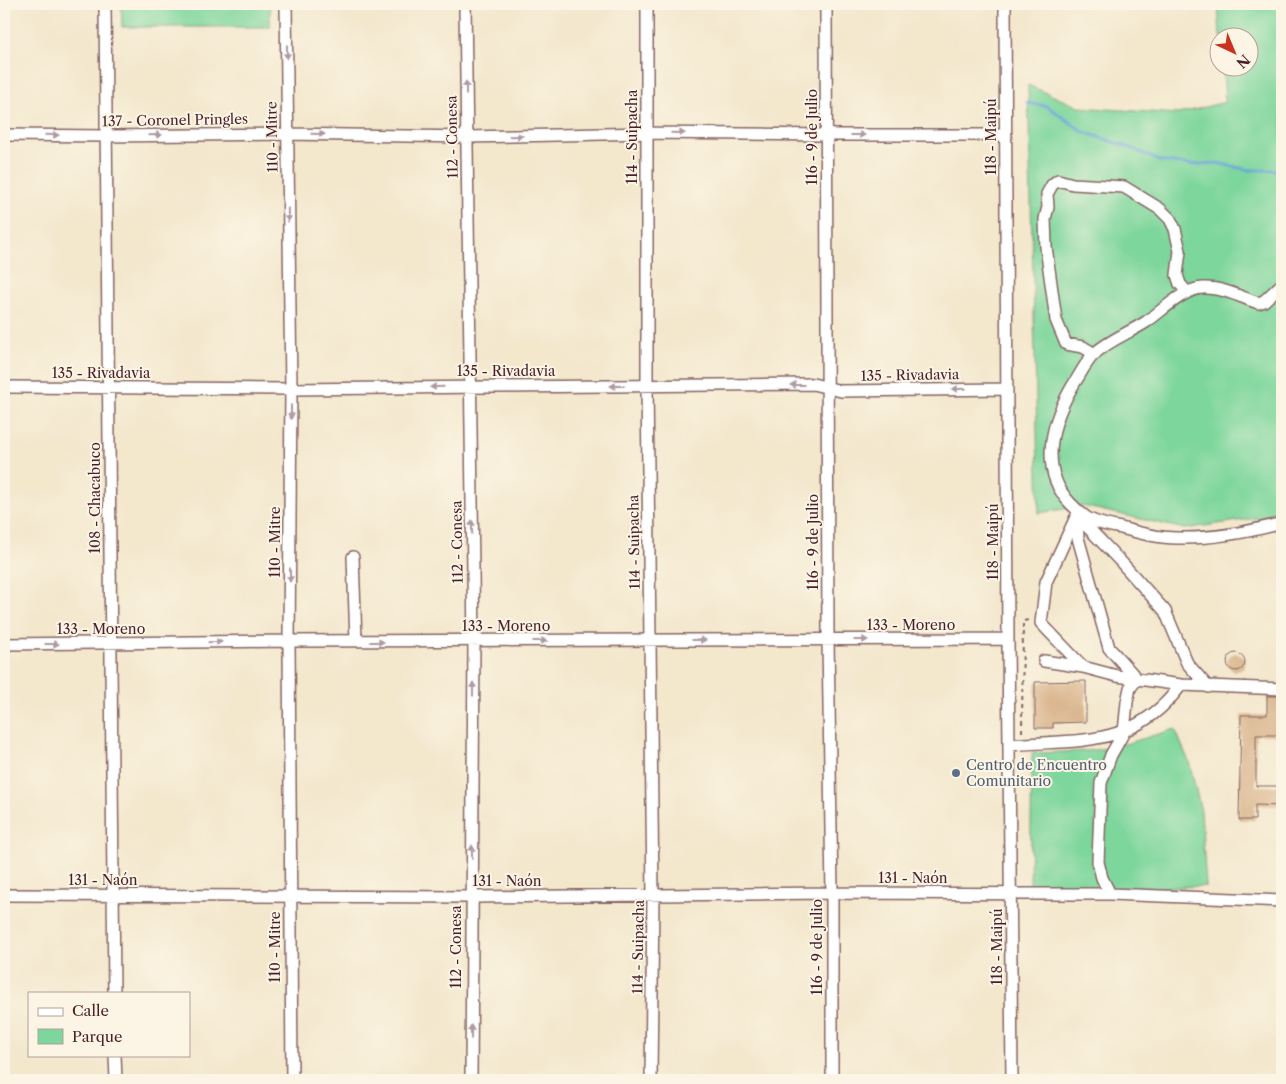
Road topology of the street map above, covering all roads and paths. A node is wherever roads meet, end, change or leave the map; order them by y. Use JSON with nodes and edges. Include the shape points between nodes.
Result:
{"nodes":[{"id":1,"x":105,"y":4,"type":"edge"},
{"id":2,"x":286,"y":4,"type":"edge"},
{"id":3,"x":465,"y":4,"type":"edge"},
{"id":4,"x":646,"y":4,"type":"edge"},
{"id":5,"x":826,"y":4,"type":"edge"},
{"id":6,"x":1005,"y":4,"type":"edge"},
{"id":7,"x":648,"y":133,"type":"junction"},
{"id":8,"x":287,"y":134,"type":"junction"},
{"id":9,"x":4,"y":135,"type":"edge"},
{"id":10,"x":827,"y":135,"type":"junction"},
{"id":11,"x":1006,"y":135,"type":"junction"},
{"id":12,"x":107,"y":136,"type":"junction"},
{"id":13,"x":467,"y":137,"type":"junction"},
{"id":14,"x":1282,"y":284,"type":"edge"},
{"id":15,"x":1187,"y":292,"type":"junction"},
{"id":16,"x":1095,"y":354,"type":"junction"},
{"id":17,"x":470,"y":386,"type":"junction"},
{"id":18,"x":647,"y":386,"type":"junction"},
{"id":19,"x":4,"y":387,"type":"edge"},
{"id":20,"x":827,"y":387,"type":"junction"},
{"id":21,"x":110,"y":388,"type":"junction"},
{"id":22,"x":1007,"y":388,"type":"junction"},
{"id":23,"x":291,"y":389,"type":"junction"},
{"id":24,"x":1077,"y":514,"type":"junction"},
{"id":25,"x":1282,"y":523,"type":"edge"},
{"id":26,"x":353,"y":558,"type":"dead end"},
{"id":27,"x":1008,"y":639,"type":"junction"},
{"id":28,"x":650,"y":640,"type":"junction"},
{"id":29,"x":828,"y":640,"type":"junction"},
{"id":30,"x":289,"y":641,"type":"junction"},
{"id":31,"x":356,"y":642,"type":"junction"},
{"id":32,"x":474,"y":642,"type":"junction"},
{"id":33,"x":4,"y":644,"type":"edge"},
{"id":34,"x":111,"y":644,"type":"junction"},
{"id":35,"x":1044,"y":661,"type":"dead end"},
{"id":36,"x":1083,"y":667,"type":"junction"},
{"id":37,"x":1138,"y":680,"type":"junction"},
{"id":38,"x":1181,"y":685,"type":"junction"},
{"id":39,"x":1208,"y":687,"type":"junction"},
{"id":40,"x":1282,"y":689,"type":"edge"},
{"id":41,"x":1124,"y":732,"type":"junction"},
{"id":42,"x":1009,"y":745,"type":"junction"},
{"id":43,"x":832,"y":893,"type":"junction"},
{"id":44,"x":1011,"y":894,"type":"junction"},
{"id":45,"x":1110,"y":894,"type":"junction"},
{"id":46,"x":4,"y":895,"type":"edge"},
{"id":47,"x":112,"y":895,"type":"junction"},
{"id":48,"x":653,"y":895,"type":"junction"},
{"id":49,"x":290,"y":896,"type":"junction"},
{"id":50,"x":472,"y":896,"type":"junction"},
{"id":51,"x":1282,"y":901,"type":"edge"},
{"id":52,"x":114,"y":992,"type":"edge"},
{"id":53,"x":115,"y":1056,"type":"edge"},
{"id":54,"x":116,"y":1080,"type":"edge"},
{"id":55,"x":292,"y":1080,"type":"edge"},
{"id":56,"x":471,"y":1080,"type":"edge"},
{"id":57,"x":651,"y":1080,"type":"edge"},
{"id":58,"x":832,"y":1080,"type":"edge"},
{"id":59,"x":1012,"y":1080,"type":"edge"}],
"edges":[{"from":1,"to":12,"type":"street","name":"108 - Chacabuco"},
{"from":2,"to":8,"type":"street","name":"110 - Mitre","one_way":true},
{"from":13,"to":3,"type":"street","name":"112 - Conesa","one_way":true},
{"from":4,"to":7,"type":"street","name":"114 - Suipacha"},
{"from":5,"to":10,"type":"street","name":"116 - 9 de Julio"},
{"from":6,"to":11,"type":"street","name":"118 - Maipú"},
{"from":7,"to":10,"type":"street","name":"137 - Coronel Pringles","one_way":true},
{"from":13,"to":7,"type":"street","name":"137 - Coronel Pringles","one_way":true},
{"from":7,"to":18,"type":"street","name":"114 - Suipacha"},
{"from":12,"to":8,"type":"street","name":"137 - Coronel Pringles","one_way":true},
{"from":8,"to":13,"type":"street","name":"137 - Coronel Pringles","one_way":true},
{"from":8,"to":23,"type":"street","name":"110 - Mitre","one_way":true},
{"from":9,"to":12,"type":"street","name":"137 - Coronel Pringles","one_way":true},
{"from":10,"to":11,"type":"street","name":"137 - Coronel Pringles","one_way":true},
{"from":10,"to":20,"type":"street","name":"116 - 9 de Julio"},
{"from":11,"to":22,"type":"street","name":"118 - Maipú"},
{"from":12,"to":21,"type":"street","name":"108 - Chacabuco"},
{"from":13,"to":17,"type":"street","name":"112 - Conesa"},
{"from":14,"to":15,"type":"street","via":[[1258,303],[1212,288],[1202,287]]},
{"from":15,"to":16,"type":"street"},
{"from":15,"to":16,"type":"street","via":[[1177,275],[1180,250],[1175,229],[1160,209],[1124,187],[1058,180],[1048,194],[1045,219],[1056,320],[1066,344]]},
{"from":16,"to":24,"type":"street","via":[[1067,395],[1051,440],[1052,468],[1058,486]]},
{"from":18,"to":17,"type":"street","name":"135 - Rivadavia","one_way":true},
{"from":17,"to":23,"type":"street","name":"135 - Rivadavia","one_way":true},
{"from":32,"to":17,"type":"street","name":"112 - Conesa","one_way":true},
{"from":20,"to":18,"type":"street","name":"135 - Rivadavia","one_way":true,"via":[[814,384]]},
{"from":18,"to":28,"type":"street","name":"114 - Suipacha"},
{"from":19,"to":21,"type":"street","name":"135 - Rivadavia"},
{"from":22,"to":20,"type":"street","name":"135 - Rivadavia","one_way":true,"via":[[841,391]]},
{"from":20,"to":29,"type":"street","name":"116 - 9 de Julio"},
{"from":21,"to":23,"type":"street","name":"135 - Rivadavia"},
{"from":21,"to":34,"type":"street","name":"108 - Chacabuco"},
{"from":22,"to":27,"type":"street","name":"118 - Maipú"},
{"from":23,"to":30,"type":"street","name":"110 - Mitre","one_way":true},
{"from":24,"to":25,"type":"street","via":[[1098,523],[1151,536],[1177,538],[1232,534]]},
{"from":24,"to":36,"type":"street","via":[[1046,582],[1041,623]]},
{"from":24,"to":37,"type":"street","via":[[1078,538],[1109,648]]},
{"from":24,"to":39,"type":"street","via":[[1165,612],[1187,663]]},
{"from":26,"to":31,"type":"street"},
{"from":29,"to":27,"type":"street","name":"133 - Moreno","one_way":true},
{"from":27,"to":42,"type":"street","name":"118 - Maipú"},
{"from":28,"to":29,"type":"street","name":"133 - Moreno","one_way":true},
{"from":32,"to":28,"type":"street","name":"133 - Moreno","one_way":true},
{"from":28,"to":48,"type":"street","name":"114 - Suipacha"},
{"from":29,"to":43,"type":"street","name":"116 - 9 de Julio"},
{"from":30,"to":31,"type":"street","name":"133 - Moreno"},
{"from":34,"to":30,"type":"street","name":"133 - Moreno","one_way":true},
{"from":30,"to":49,"type":"street","name":"110 - Mitre"},
{"from":31,"to":32,"type":"street","name":"133 - Moreno","one_way":true},
{"from":50,"to":32,"type":"street","name":"112 - Conesa","one_way":true},
{"from":33,"to":34,"type":"street","name":"133 - Moreno","one_way":true},
{"from":34,"to":47,"type":"street","name":"108 - Chacabuco"},
{"from":35,"to":36,"type":"street"},
{"from":36,"to":37,"type":"street"},
{"from":37,"to":38,"type":"street"},
{"from":37,"to":41,"type":"street","via":[[1130,688]]},
{"from":38,"to":39,"type":"street"},
{"from":38,"to":41,"type":"street","via":[[1151,716]]},
{"from":39,"to":40,"type":"street"},
{"from":41,"to":42,"type":"street","via":[[1100,739]]},
{"from":41,"to":45,"type":"street","via":[[1101,783],[1098,862]]},
{"from":42,"to":44,"type":"street","name":"118 - Maipú"},
{"from":43,"to":44,"type":"street","name":"131 - Naón"},
{"from":43,"to":48,"type":"street","name":"131 - Naón"},
{"from":43,"to":58,"type":"street","name":"116 - 9 de Julio"},
{"from":44,"to":45,"type":"street","name":"131 - Naón"},
{"from":44,"to":59,"type":"street","name":"118 - Maipú"},
{"from":45,"to":51,"type":"street","name":"131 - Naón"},
{"from":46,"to":47,"type":"street","name":"131 - Naón"},
{"from":47,"to":49,"type":"street","name":"131 - Naón"},
{"from":47,"to":52,"type":"street","name":"108 - Chacabuco"},
{"from":48,"to":50,"type":"street","name":"131 - Naón"},
{"from":48,"to":57,"type":"street","name":"114 - Suipacha"},
{"from":49,"to":50,"type":"street","name":"131 - Naón"},
{"from":49,"to":55,"type":"street","name":"110 - Mitre"},
{"from":56,"to":50,"type":"street","name":"112 - Conesa","one_way":true},
{"from":53,"to":54,"type":"street"}]}
